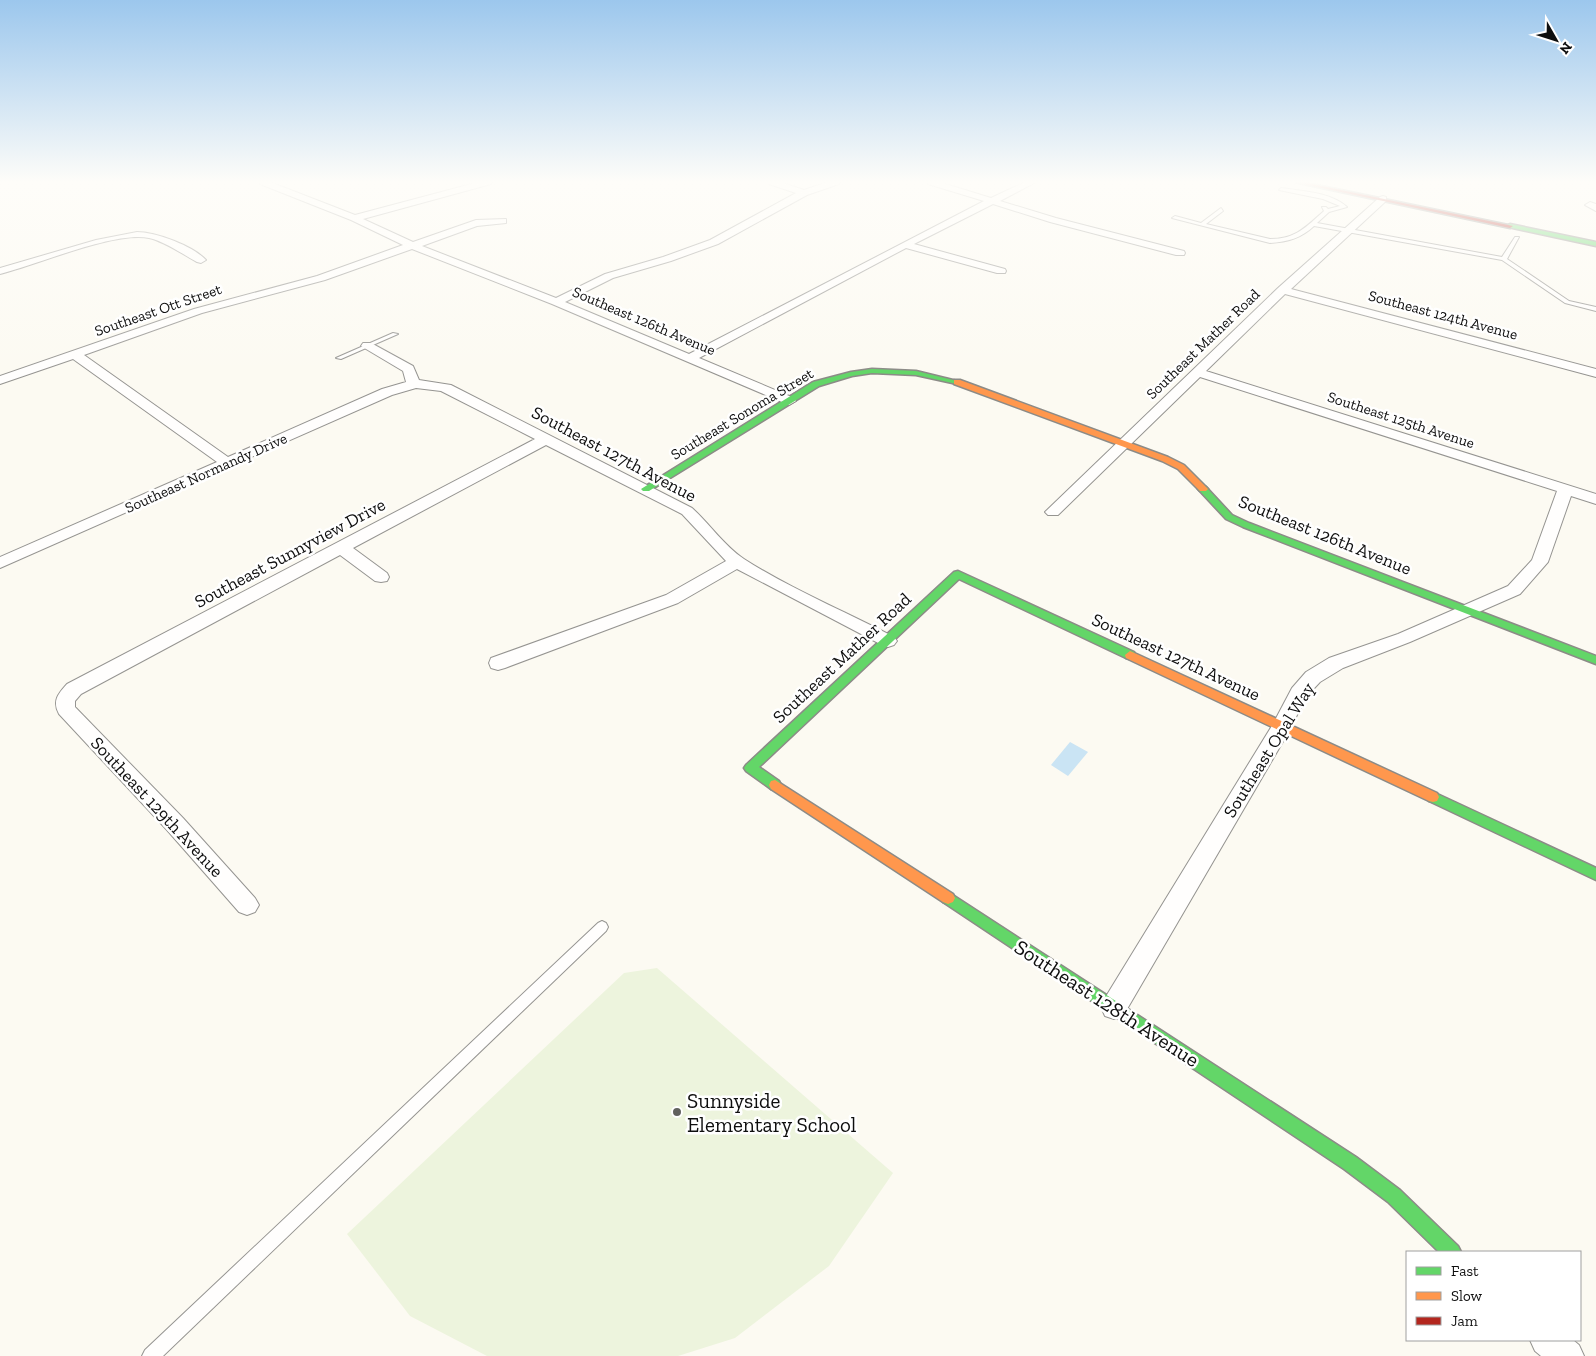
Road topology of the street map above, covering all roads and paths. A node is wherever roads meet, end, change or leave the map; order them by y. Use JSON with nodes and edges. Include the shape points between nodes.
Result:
{"nodes":[{"id":1,"x":89,"y":245,"type":"edge"},
{"id":2,"x":171,"y":245,"type":"edge"},
{"id":3,"x":705,"y":245,"type":"edge"},
{"id":4,"x":904,"y":245,"type":"edge"},
{"id":5,"x":911,"y":245,"type":"edge"},
{"id":6,"x":1150,"y":245,"type":"edge"},
{"id":7,"x":1331,"y":245,"type":"edge"},
{"id":8,"x":1424,"y":245,"type":"edge"},
{"id":9,"x":1512,"y":245,"type":"edge"},
{"id":10,"x":413,"y":246,"type":"joint"},
{"id":11,"x":1180,"y":253,"type":"dead end"},
{"id":12,"x":1504,"y":259,"type":"junction"},
{"id":13,"x":201,"y":260,"type":"dead end"},
{"id":14,"x":0,"y":271,"type":"edge"},
{"id":15,"x":1001,"y":271,"type":"dead end"},
{"id":16,"x":1282,"y":290,"type":"junction"},
{"id":17,"x":556,"y":302,"type":"junction"},
{"id":18,"x":1596,"y":309,"type":"edge"},
{"id":19,"x":395,"y":334,"type":"dead end"},
{"id":20,"x":367,"y":346,"type":"junction"},
{"id":21,"x":74,"y":354,"type":"junction"},
{"id":22,"x":339,"y":358,"type":"dead end"},
{"id":23,"x":690,"y":358,"type":"junction"},
{"id":24,"x":916,"y":372,"type":"joint"},
{"id":25,"x":1196,"y":372,"type":"junction"},
{"id":26,"x":1596,"y":373,"type":"edge"},
{"id":27,"x":0,"y":380,"type":"edge"},
{"id":28,"x":413,"y":383,"type":"junction"},
{"id":29,"x":789,"y":401,"type":"junction"},
{"id":30,"x":546,"y":439,"type":"junction"},
{"id":31,"x":1126,"y":443,"type":"junction"},
{"id":32,"x":228,"y":463,"type":"junction"},
{"id":33,"x":646,"y":489,"type":"junction"},
{"id":34,"x":1565,"y":490,"type":"junction"},
{"id":35,"x":1596,"y":499,"type":"edge"},
{"id":36,"x":1053,"y":512,"type":"dead end"},
{"id":37,"x":342,"y":548,"type":"junction"},
{"id":38,"x":737,"y":562,"type":"junction"},
{"id":39,"x":0,"y":563,"type":"edge"},
{"id":40,"x":958,"y":574,"type":"joint"},
{"id":41,"x":381,"y":577,"type":"dead end"},
{"id":42,"x":1468,"y":611,"type":"junction"},
{"id":43,"x":888,"y":641,"type":"junction"},
{"id":44,"x":1596,"y":660,"type":"edge"},
{"id":45,"x":498,"y":663,"type":"dead end"},
{"id":46,"x":66,"y":709,"type":"joint"},
{"id":47,"x":1281,"y":728,"type":"junction"},
{"id":48,"x":750,"y":768,"type":"joint"},
{"id":49,"x":1596,"y":874,"type":"edge"},
{"id":50,"x":247,"y":906,"type":"dead end"},
{"id":51,"x":602,"y":927,"type":"dead end"},
{"id":52,"x":1114,"y":1007,"type":"junction"},
{"id":53,"x":1451,"y":1251,"type":"edge"},
{"id":54,"x":1547,"y":1341,"type":"edge"},
{"id":55,"x":151,"y":1356,"type":"edge"},
{"id":56,"x":1568,"y":1356,"type":"edge"}],
"edges":[{"from":1,"to":14,"type":"street"},
{"from":2,"to":13,"type":"street"},
{"from":3,"to":17,"type":"street","via":[[609,276]]},
{"from":4,"to":23,"type":"street"},
{"from":5,"to":15,"type":"street"},
{"from":6,"to":11,"type":"street"},
{"from":7,"to":16,"type":"street","name":"Southeast Mather Road"},
{"from":8,"to":12,"type":"lane"},
{"from":9,"to":12,"type":"lane"},
{"from":10,"to":17,"type":"street","name":"Southeast 126th Avenue"},
{"from":10,"to":21,"type":"street","name":"Southeast Ott Street","via":[[321,278],[198,311]]},
{"from":12,"to":18,"type":"lane","via":[[1567,302]]},
{"from":16,"to":25,"type":"street","name":"Southeast Mather Road"},
{"from":16,"to":26,"type":"street","name":"Southeast 124th Avenue"},
{"from":17,"to":23,"type":"street","name":"Southeast 126th Avenue"},
{"from":19,"to":20,"type":"lane"},
{"from":20,"to":22,"type":"lane"},
{"from":20,"to":28,"type":"street","via":[[409,369]]},
{"from":21,"to":27,"type":"street","name":"Southeast Ott Street"},
{"from":21,"to":32,"type":"street"},
{"from":23,"to":29,"type":"street","name":"Southeast 126th Avenue"},
{"from":24,"to":29,"type":"street","name":"Southeast Sonoma Street","via":[[871,370],[840,376],[816,384]]},
{"from":24,"to":31,"type":"street","name":"Southeast 126th Avenue","via":[[950,380]]},
{"from":25,"to":31,"type":"street","name":"Southeast Mather Road"},
{"from":25,"to":34,"type":"street","name":"Southeast 125th Avenue"},
{"from":28,"to":30,"type":"street","name":"Southeast 127th Avenue","via":[[431,383],[446,388]]},
{"from":28,"to":32,"type":"street","name":"Southeast Normandy Drive"},
{"from":29,"to":33,"type":"street","name":"Southeast Sonoma Street"},
{"from":30,"to":33,"type":"street","name":"Southeast 127th Avenue"},
{"from":30,"to":37,"type":"street","name":"Southeast Sunnyview Drive"},
{"from":31,"to":36,"type":"street","name":"Southeast Mather Road"},
{"from":31,"to":42,"type":"street","name":"Southeast 126th Avenue","via":[[1181,467],[1221,510],[1246,525]]},
{"from":32,"to":39,"type":"street","name":"Southeast Normandy Drive"},
{"from":33,"to":38,"type":"street","name":"Southeast 127th Avenue","via":[[687,512]]},
{"from":34,"to":35,"type":"street","name":"Southeast 125th Avenue"},
{"from":34,"to":42,"type":"street","name":"Southeast Opal Way","via":[[1540,562],[1514,590]]},
{"from":37,"to":41,"type":"street"},
{"from":37,"to":46,"type":"street","name":"Southeast Sunnyview Drive","via":[[74,689],[65,699]]},
{"from":38,"to":43,"type":"street","name":"Southeast 127th Avenue"},
{"from":38,"to":45,"type":"street","via":[[672,599]]},
{"from":40,"to":43,"type":"street","name":"Southeast Mather Road"},
{"from":40,"to":47,"type":"street","name":"Southeast 127th Avenue"},
{"from":42,"to":44,"type":"street","name":"Southeast 126th Avenue"},
{"from":42,"to":47,"type":"street","name":"Southeast Opal Way","via":[[1336,663],[1313,677],[1299,693]]},
{"from":43,"to":48,"type":"street","name":"Southeast Mather Road"},
{"from":46,"to":50,"type":"street","name":"Southeast 129th Avenue"},
{"from":47,"to":49,"type":"street","name":"Southeast 127th Avenue"},
{"from":47,"to":52,"type":"street","name":"Southeast Opal Way"},
{"from":48,"to":52,"type":"street","name":"Southeast 128th Avenue"},
{"from":51,"to":55,"type":"lane"},
{"from":52,"to":53,"type":"street","name":"Southeast 128th Avenue","via":[[1350,1163],[1394,1196]]},
{"from":54,"to":56,"type":"street"}]}
